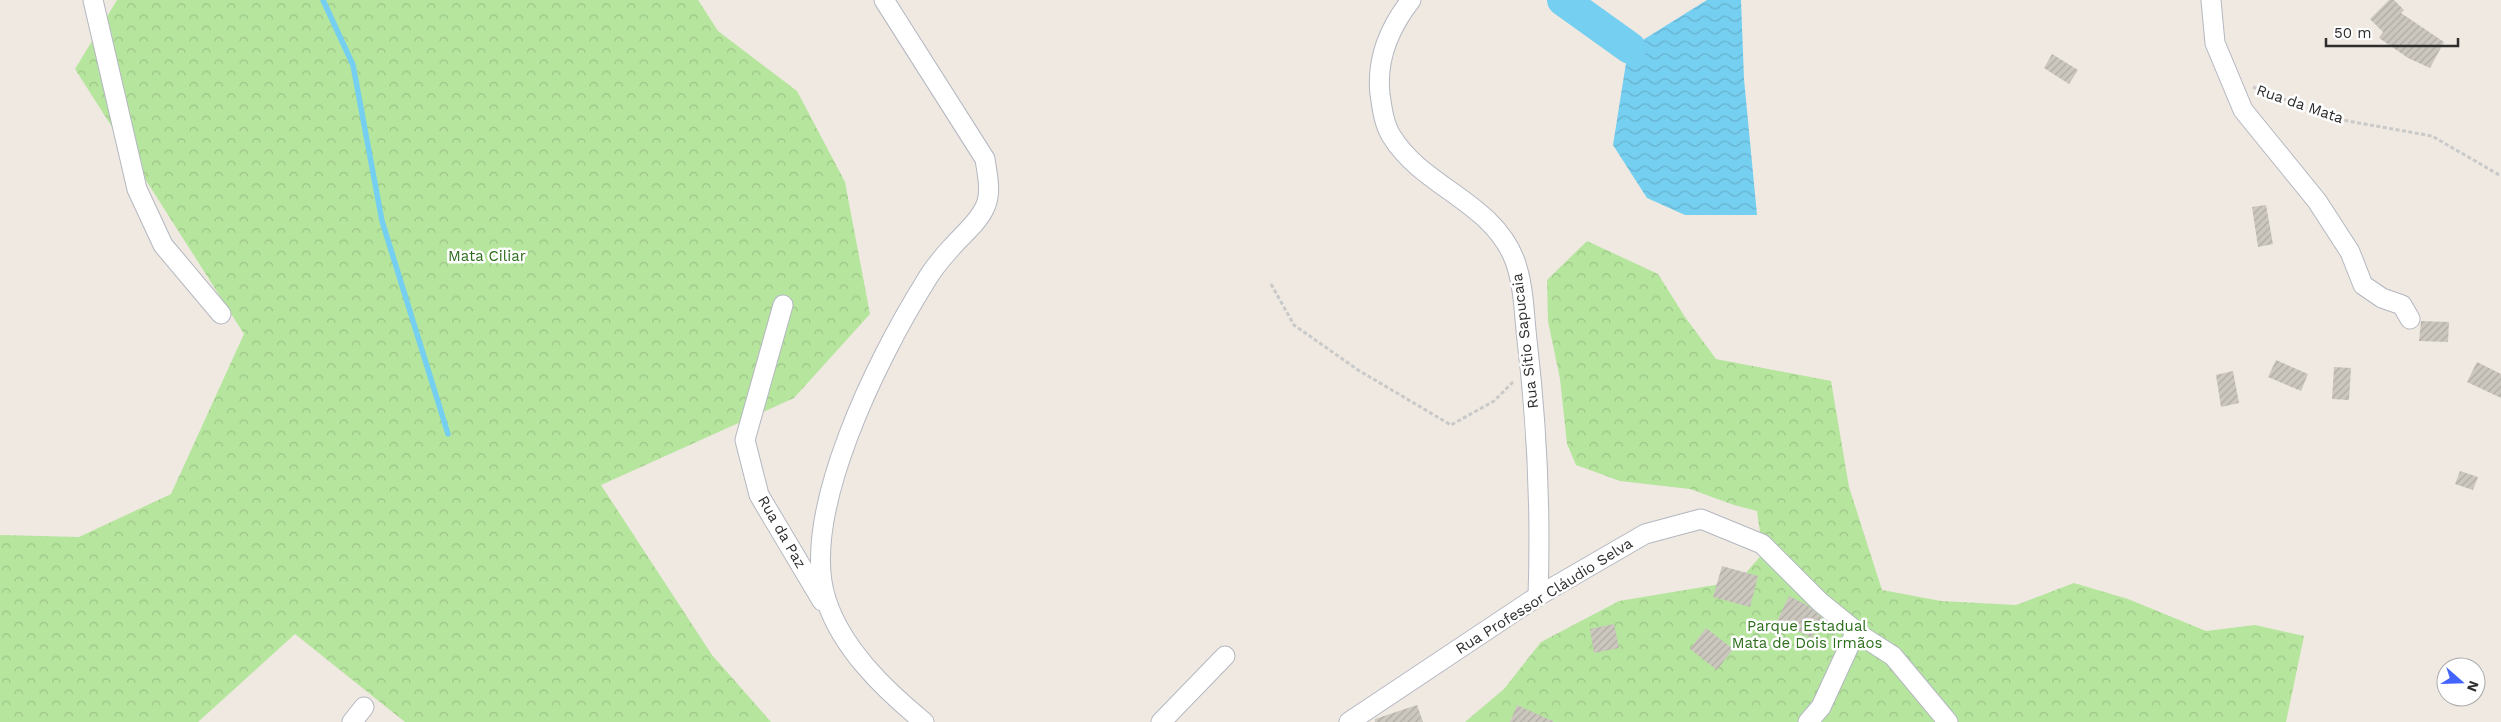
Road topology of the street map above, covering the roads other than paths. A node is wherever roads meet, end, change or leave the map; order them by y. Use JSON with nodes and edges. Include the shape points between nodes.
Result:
{"nodes":[{"id":1,"x":93,"y":0,"type":"edge"},
{"id":2,"x":884,"y":0,"type":"edge"},
{"id":3,"x":1411,"y":0,"type":"edge"},
{"id":4,"x":2211,"y":0,"type":"edge"},
{"id":5,"x":782,"y":305,"type":"dead end"},
{"id":6,"x":221,"y":314,"type":"dead end"},
{"id":7,"x":2410,"y":319,"type":"dead end"},
{"id":8,"x":1538,"y":596,"type":"junction"},
{"id":9,"x":1856,"y":631,"type":"junction"},
{"id":10,"x":843,"y":636,"type":"junction"},
{"id":11,"x":1225,"y":656,"type":"dead end"},
{"id":12,"x":364,"y":707,"type":"dead end"},
{"id":13,"x":352,"y":722,"type":"edge"},
{"id":14,"x":924,"y":722,"type":"edge"},
{"id":15,"x":1161,"y":722,"type":"edge"},
{"id":16,"x":1349,"y":722,"type":"edge"},
{"id":17,"x":1808,"y":722,"type":"edge"},
{"id":18,"x":1948,"y":722,"type":"edge"}],
"edges":[{"from":1,"to":6,"type":"street","via":[[137,189],[163,245]]},
{"from":2,"to":10,"type":"street","via":[[984,159],[989,185],[986,207],[924,283],[879,366],[848,436],[830,496],[821,564],[826,599]]},
{"from":3,"to":8,"type":"street","name":"Rua Sítio Sapucaia","via":[[1395,20],[1383,51],[1378,80],[1382,110],[1390,136],[1410,161],[1489,220],[1515,260],[1530,364],[1539,483]]},
{"from":4,"to":7,"type":"street","via":[[2215,43],[2243,110],[2317,201],[2350,252],[2363,285],[2382,298],[2402,305]]},
{"from":5,"to":10,"type":"street","name":"Rua da Paz","via":[[745,440],[759,495]]},
{"from":8,"to":9,"type":"street","name":"Rua Professor Cláudio Selva","via":[[1645,534],[1701,519],[1762,544],[1820,602]]},
{"from":8,"to":16,"type":"street","name":"Rua Professor Cláudio Selva"},
{"from":9,"to":17,"type":"street","via":[[1821,707]]},
{"from":9,"to":18,"type":"street","name":"Rua Professor Cláudio Selva","via":[[1893,656]]},
{"from":10,"to":14,"type":"street","via":[[905,707]]},
{"from":11,"to":15,"type":"street"},
{"from":12,"to":13,"type":"street"}]}
